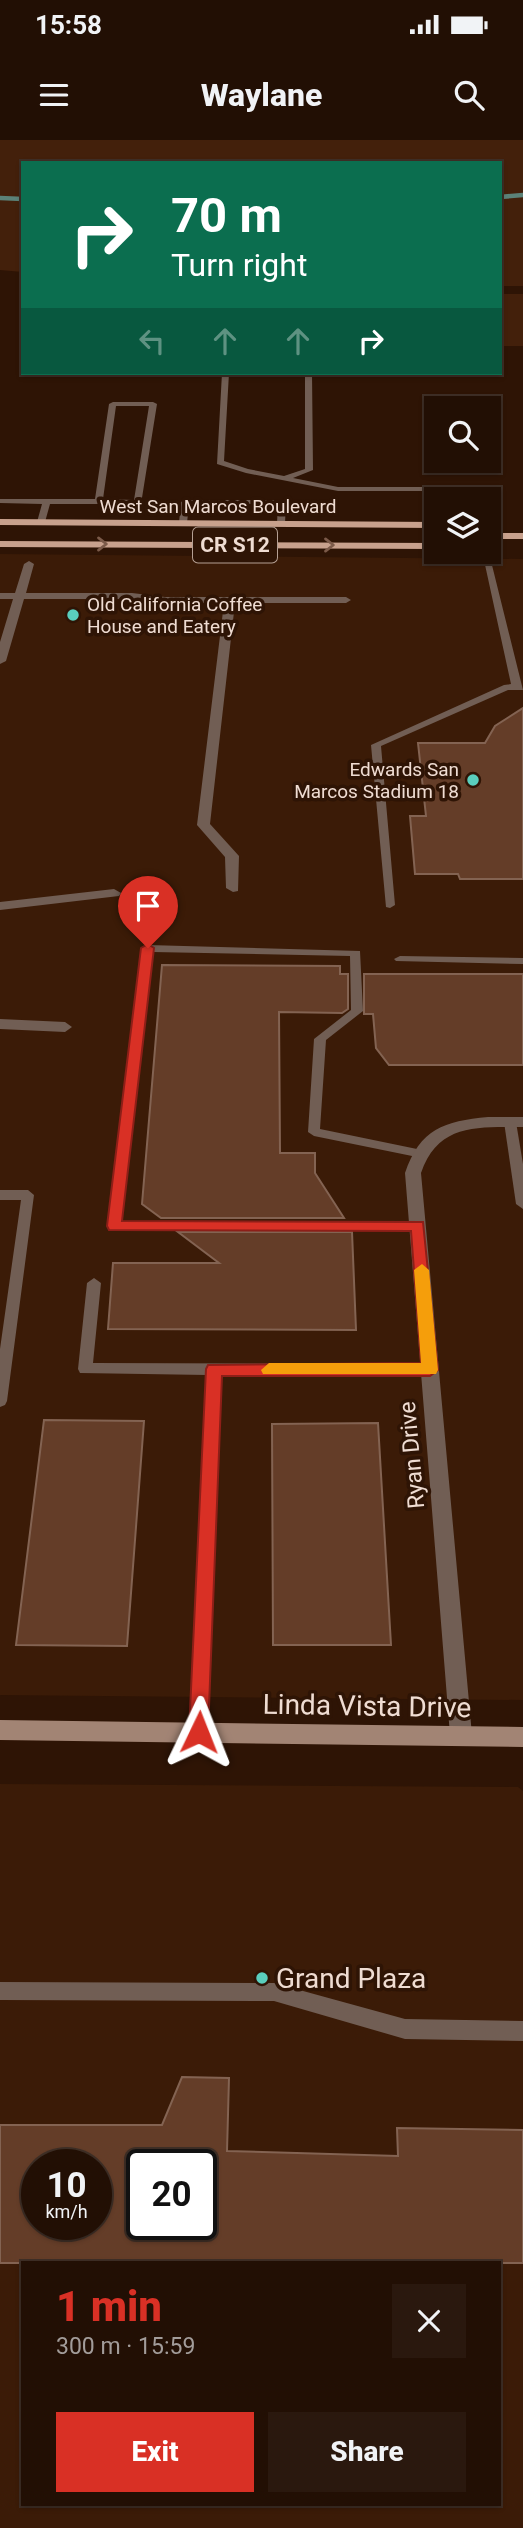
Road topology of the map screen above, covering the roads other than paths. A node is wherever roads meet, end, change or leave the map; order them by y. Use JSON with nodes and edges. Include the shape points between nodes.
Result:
{"nodes":[{"id":1,"x":225,"y":375,"type":"edge"},
{"id":2,"x":309,"y":375,"type":"edge"},
{"id":3,"x":286,"y":478,"type":"junction"},
{"id":4,"x":424,"y":489,"type":"edge"},
{"id":5,"x":0,"y":501,"type":"edge"},
{"id":6,"x":47,"y":502,"type":"junction"},
{"id":7,"x":99,"y":502,"type":"junction"},
{"id":8,"x":282,"y":502,"type":"junction"},
{"id":9,"x":0,"y":522,"type":"edge"},
{"id":10,"x":41,"y":522,"type":"junction"},
{"id":11,"x":183,"y":523,"type":"junction"},
{"id":12,"x":281,"y":523,"type":"junction"},
{"id":13,"x":424,"y":525,"type":"edge"},
{"id":14,"x":501,"y":526,"type":"edge"},
{"id":15,"x":523,"y":527,"type":"edge"},
{"id":16,"x":501,"y":536,"type":"edge"},
{"id":17,"x":523,"y":536,"type":"edge"},
{"id":18,"x":0,"y":544,"type":"edge"},
{"id":19,"x":34,"y":544,"type":"junction"},
{"id":20,"x":501,"y":545,"type":"edge"},
{"id":21,"x":424,"y":546,"type":"edge"},
{"id":22,"x":523,"y":546,"type":"edge"},
{"id":23,"x":29,"y":564,"type":"dead end"},
{"id":24,"x":489,"y":564,"type":"edge"},
{"id":25,"x":0,"y":596,"type":"edge"},
{"id":26,"x":19,"y":596,"type":"junction"},
{"id":27,"x":230,"y":600,"type":"junction"},
{"id":28,"x":346,"y":600,"type":"dead end"},
{"id":29,"x":0,"y":661,"type":"edge"},
{"id":30,"x":520,"y":687,"type":"edge"},
{"id":31,"x":233,"y":888,"type":"dead end"},
{"id":32,"x":114,"y":893,"type":"dead end"},
{"id":33,"x":390,"y":905,"type":"dead end"},
{"id":34,"x":0,"y":906,"type":"edge"},
{"id":35,"x":400,"y":959,"type":"dead end"},
{"id":36,"x":523,"y":961,"type":"edge"},
{"id":37,"x":0,"y":1024,"type":"edge"},
{"id":38,"x":65,"y":1027,"type":"dead end"},
{"id":39,"x":517,"y":1122,"type":"edge"},
{"id":40,"x":417,"y":1153,"type":"junction"},
{"id":41,"x":0,"y":1195,"type":"edge"},
{"id":42,"x":523,"y":1204,"type":"edge"},
{"id":43,"x":418,"y":1226,"type":"junction"},
{"id":44,"x":94,"y":1283,"type":"dead end"},
{"id":45,"x":214,"y":1369,"type":"junction"},
{"id":46,"x":430,"y":1370,"type":"junction"},
{"id":47,"x":0,"y":1401,"type":"edge"},
{"id":48,"x":0,"y":1730,"type":"edge"},
{"id":49,"x":199,"y":1732,"type":"junction"},
{"id":50,"x":461,"y":1735,"type":"junction"},
{"id":51,"x":523,"y":1737,"type":"edge"},
{"id":52,"x":0,"y":1991,"type":"edge"},
{"id":53,"x":523,"y":2031,"type":"edge"}],
"edges":[{"from":1,"to":3,"type":"lane","via":[[220,462]]},
{"from":2,"to":3,"type":"lane","via":[[309,470]]},
{"from":3,"to":4,"type":"lane","via":[[338,489]]},
{"from":3,"to":8,"type":"lane"},
{"from":5,"to":6,"type":"lane"},
{"from":6,"to":7,"type":"lane"},
{"from":6,"to":10,"type":"lane"},
{"from":7,"to":7,"type":"lane","via":[[138,502],[153,404],[113,404]]},
{"from":8,"to":11,"type":"lane","via":[[185,502]]},
{"from":8,"to":12,"type":"lane"},
{"from":9,"to":10,"type":"main road","name":"West San Marcos Boulevard","number":"CR S12"},
{"from":10,"to":11,"type":"main road","name":"West San Marcos Boulevard","number":"CR S12"},
{"from":10,"to":19,"type":"main road"},
{"from":11,"to":12,"type":"main road","name":"West San Marcos Boulevard","number":"CR S12"},
{"from":12,"to":13,"type":"main road","name":"West San Marcos Boulevard","number":"CR S12"},
{"from":14,"to":15,"type":"main road"},
{"from":16,"to":17,"type":"main road"},
{"from":18,"to":19,"type":"main road","name":"West San Marcos Boulevard","number":"CR S12"},
{"from":19,"to":21,"type":"main road","name":"West San Marcos Boulevard","number":"CR S12","one_way":true},
{"from":20,"to":22,"type":"main road"},
{"from":23,"to":26,"type":"street"},
{"from":24,"to":30,"type":"lane"},
{"from":25,"to":26,"type":"street"},
{"from":26,"to":27,"type":"street"},
{"from":26,"to":29,"type":"street"},
{"from":27,"to":28,"type":"street"},
{"from":27,"to":31,"type":"street","via":[[203,825],[232,856]]},
{"from":30,"to":33,"type":"lane","via":[[507,687],[376,745]]},
{"from":32,"to":34,"type":"street"},
{"from":35,"to":36,"type":"lane"},
{"from":37,"to":38,"type":"street"},
{"from":39,"to":40,"type":"street","via":[[456,1125],[434,1136]]},
{"from":39,"to":42,"type":"lane"},
{"from":40,"to":43,"type":"street","name":"Ryan Drive","via":[[413,1173]]},
{"from":40,"to":43,"type":"lane","via":[[314,1132],[320,1039],[357,1011],[356,953],[148,948],[114,1226]]},
{"from":41,"to":47,"type":"lane","via":[[28,1195]]},
{"from":43,"to":46,"type":"street","name":"Ryan Drive"},
{"from":44,"to":45,"type":"lane","via":[[85,1369]]},
{"from":45,"to":46,"type":"lane"},
{"from":45,"to":49,"type":"lane"},
{"from":46,"to":50,"type":"street","name":"Ryan Drive"},
{"from":48,"to":49,"type":"main road","name":"Linda Vista Drive"},
{"from":49,"to":50,"type":"main road","name":"Linda Vista Drive"},
{"from":50,"to":51,"type":"main road","name":"Linda Vista Drive"},
{"from":52,"to":53,"type":"lane","via":[[274,1992],[405,2029]]}]}
